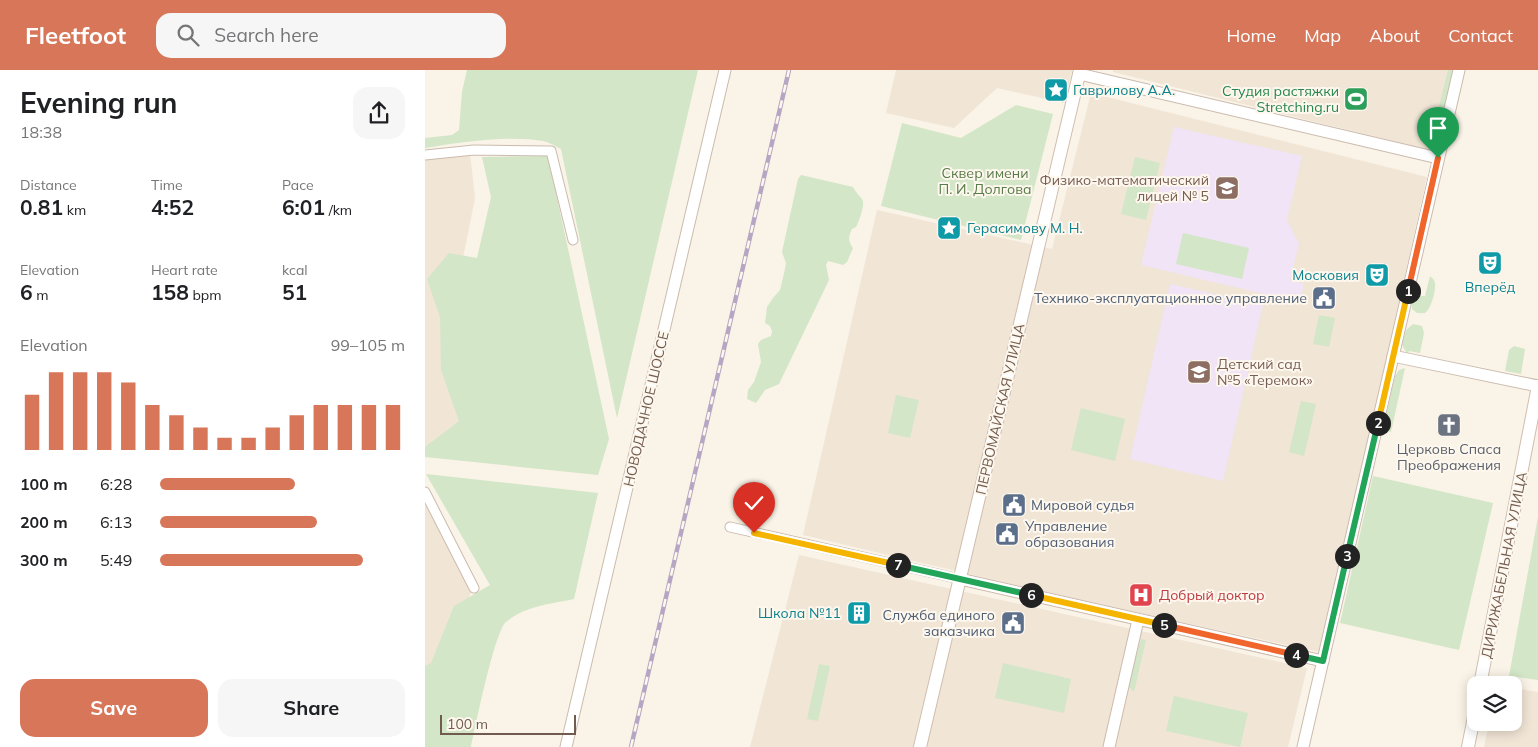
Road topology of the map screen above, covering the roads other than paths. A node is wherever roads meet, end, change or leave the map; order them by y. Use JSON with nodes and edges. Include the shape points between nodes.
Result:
{"nodes":[{"id":1,"x":725,"y":70,"type":"edge"},
{"id":2,"x":1459,"y":70,"type":"edge"},
{"id":3,"x":1079,"y":72,"type":"edge"},
{"id":4,"x":425,"y":155,"type":"edge"},
{"id":5,"x":1438,"y":158,"type":"junction"},
{"id":6,"x":573,"y":240,"type":"dead end"},
{"id":7,"x":1393,"y":356,"type":"junction"},
{"id":8,"x":1538,"y":386,"type":"edge"},
{"id":9,"x":425,"y":492,"type":"edge"},
{"id":10,"x":729,"y":527,"type":"dead end"},
{"id":11,"x":960,"y":579,"type":"junction"},
{"id":12,"x":474,"y":588,"type":"dead end"},
{"id":13,"x":1138,"y":620,"type":"junction"},
{"id":14,"x":1323,"y":661,"type":"junction"},
{"id":15,"x":1483,"y":676,"type":"edge"},
{"id":16,"x":1471,"y":731,"type":"edge"},
{"id":17,"x":566,"y":747,"type":"edge"},
{"id":18,"x":920,"y":747,"type":"edge"},
{"id":19,"x":1109,"y":747,"type":"edge"},
{"id":20,"x":1303,"y":747,"type":"edge"},
{"id":21,"x":1468,"y":747,"type":"edge"}],
"edges":[{"from":1,"to":17,"type":"street","name":"НОВОДАЧНОЕ ШОССЕ"},
{"from":2,"to":5,"type":"street"},
{"from":3,"to":5,"type":"street"},
{"from":3,"to":11,"type":"main road","name":"ПЕРВОМАЙСКАЯ УЛИЦА"},
{"from":4,"to":6,"type":"street","via":[[474,150],[551,151]]},
{"from":5,"to":7,"type":"street"},
{"from":7,"to":8,"type":"street"},
{"from":7,"to":14,"type":"street"},
{"from":8,"to":15,"type":"main road","name":"ДИРИЖАБЕЛЬНАЯ УЛИЦА"},
{"from":9,"to":12,"type":"street"},
{"from":10,"to":11,"type":"street"},
{"from":11,"to":13,"type":"street"},
{"from":11,"to":18,"type":"main road","name":"ПЕРВОМАЙСКАЯ УЛИЦА"},
{"from":13,"to":14,"type":"street"},
{"from":13,"to":19,"type":"street"},
{"from":14,"to":20,"type":"street"},
{"from":16,"to":21,"type":"main road"}]}
